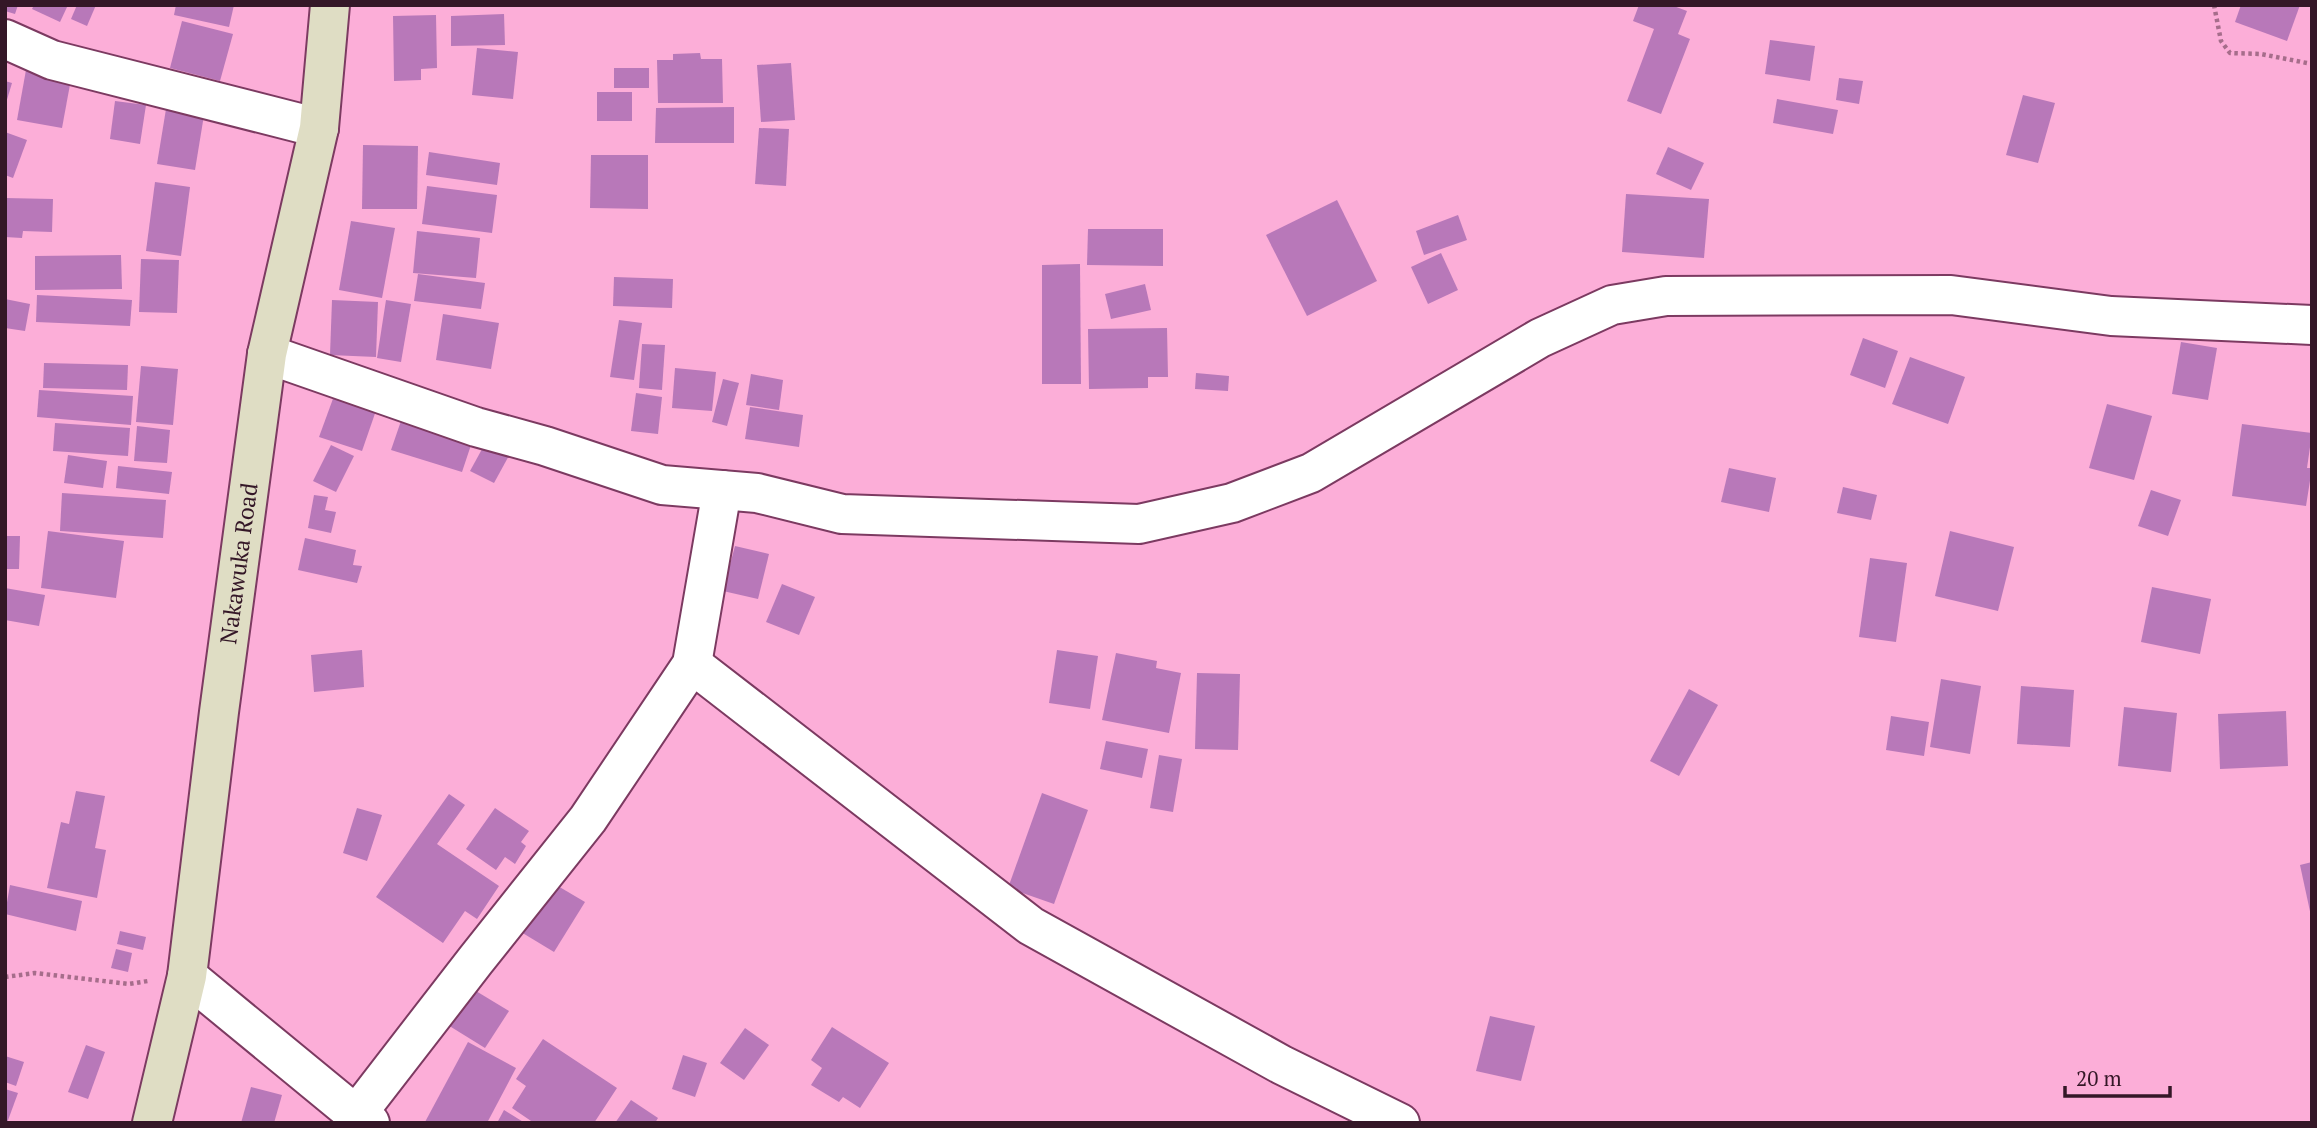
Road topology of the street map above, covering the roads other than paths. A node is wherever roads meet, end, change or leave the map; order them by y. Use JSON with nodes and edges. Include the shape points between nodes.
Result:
{"nodes":[{"id":1,"x":330,"y":5,"type":"edge"},
{"id":2,"x":5,"y":39,"type":"edge"},
{"id":3,"x":319,"y":128,"type":"junction"},
{"id":4,"x":2312,"y":325,"type":"edge"},
{"id":5,"x":268,"y":354,"type":"junction"},
{"id":6,"x":722,"y":490,"type":"junction"},
{"id":7,"x":692,"y":664,"type":"junction"},
{"id":8,"x":187,"y":976,"type":"junction"},
{"id":9,"x":363,"y":1119,"type":"edge"},
{"id":10,"x":152,"y":1123,"type":"edge"},
{"id":11,"x":1400,"y":1123,"type":"edge"}],
"edges":[{"from":1,"to":3,"type":"main road","name":"Nakawuka Road"},
{"from":2,"to":3,"type":"street","via":[[52,60]]},
{"from":3,"to":5,"type":"main road","name":"Nakawuka Road"},
{"from":4,"to":6,"type":"street","via":[[2110,316],[1951,295],[1666,296],[1612,305],[1540,338],[1311,472],[1232,503],[1139,524],[842,514],[757,493]]},
{"from":5,"to":6,"type":"street","via":[[476,427],[662,485]]},
{"from":5,"to":8,"type":"main road","name":"Nakawuka Road"},
{"from":6,"to":7,"type":"street"},
{"from":7,"to":9,"type":"street","via":[[588,819],[475,961]]},
{"from":7,"to":11,"type":"street","via":[[1031,926],[1282,1065]]},
{"from":8,"to":9,"type":"street"},
{"from":8,"to":10,"type":"main road","name":"Nakawuka Road"}]}
